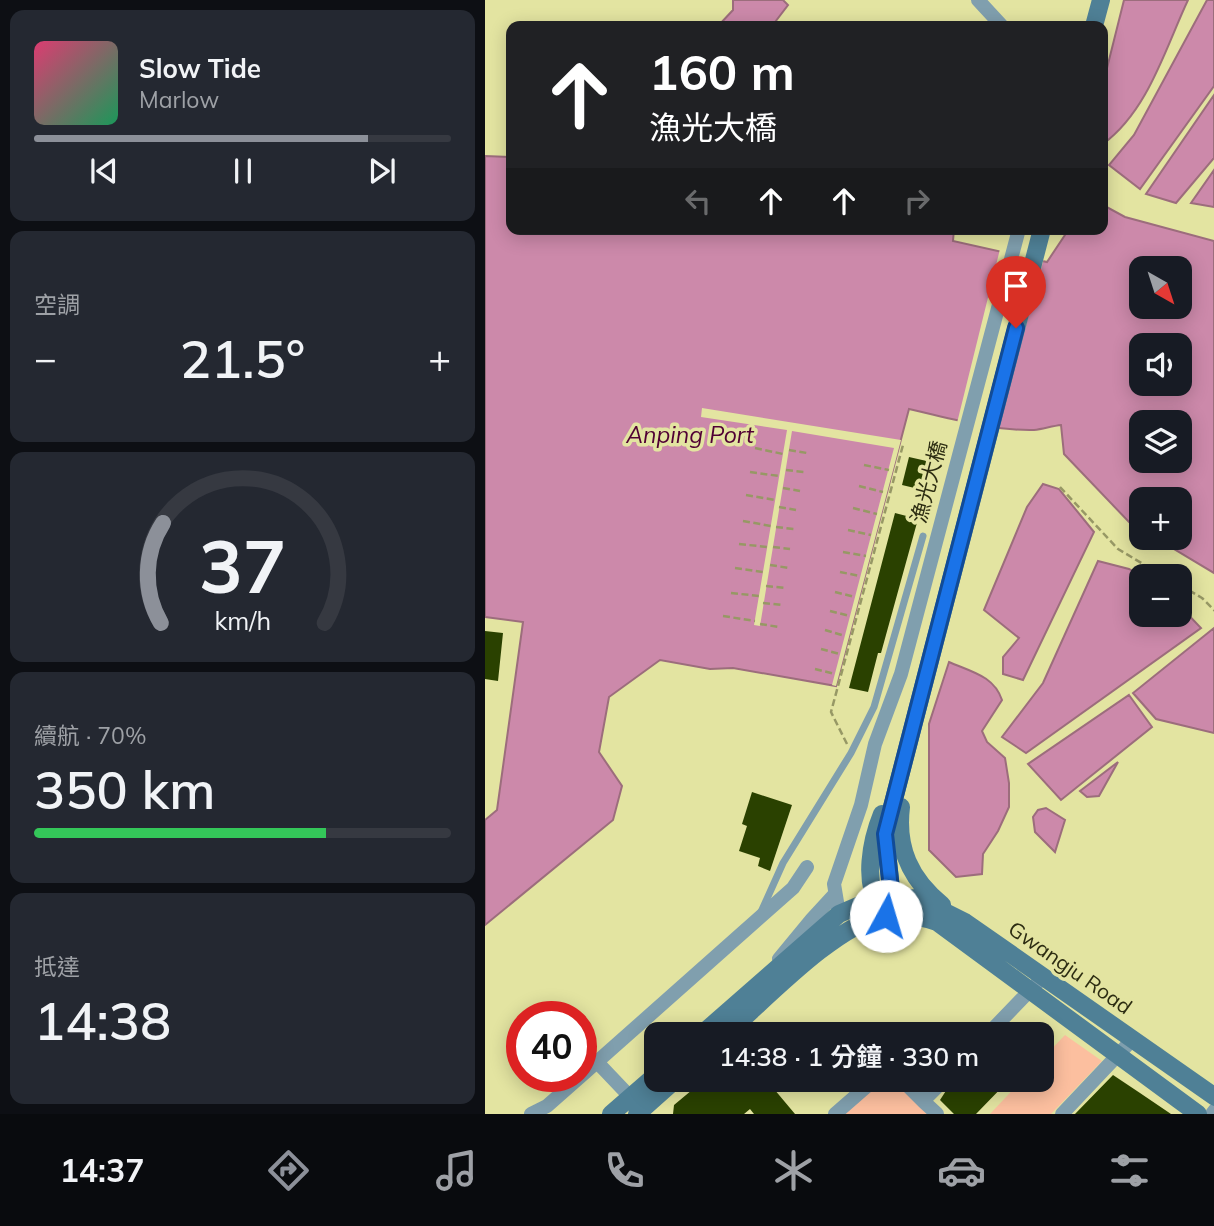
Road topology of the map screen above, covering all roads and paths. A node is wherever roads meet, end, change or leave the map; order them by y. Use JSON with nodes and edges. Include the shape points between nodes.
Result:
{"nodes":[{"id":1,"x":978,"y":0,"type":"edge"},
{"id":2,"x":1101,"y":0,"type":"edge"},
{"id":3,"x":997,"y":21,"type":"edge"},
{"id":4,"x":1095,"y":21,"type":"edge"},
{"id":5,"x":1017,"y":235,"type":"edge"},
{"id":6,"x":1040,"y":235,"type":"edge"},
{"id":7,"x":903,"y":445,"type":"dead end"},
{"id":8,"x":755,"y":448,"type":"dead end"},
{"id":9,"x":789,"y":450,"type":"dead end"},
{"id":10,"x":807,"y":453,"type":"dead end"},
{"id":11,"x":783,"y":454,"type":"dead end"},
{"id":12,"x":864,"y":465,"type":"dead end"},
{"id":13,"x":786,"y":470,"type":"dead end"},
{"id":14,"x":889,"y":470,"type":"dead end"},
{"id":15,"x":750,"y":472,"type":"dead end"},
{"id":16,"x":804,"y":472,"type":"dead end"},
{"id":17,"x":779,"y":476,"type":"dead end"},
{"id":18,"x":859,"y":486,"type":"dead end"},
{"id":19,"x":783,"y":488,"type":"dead end"},
{"id":20,"x":1060,"y":488,"type":"dead end"},
{"id":21,"x":800,"y":491,"type":"dead end"},
{"id":22,"x":883,"y":492,"type":"dead end"},
{"id":23,"x":746,"y":495,"type":"dead end"},
{"id":24,"x":775,"y":500,"type":"dead end"},
{"id":25,"x":780,"y":507,"type":"dead end"},
{"id":26,"x":853,"y":508,"type":"dead end"},
{"id":27,"x":796,"y":510,"type":"dead end"},
{"id":28,"x":877,"y":514,"type":"dead end"},
{"id":29,"x":743,"y":521,"type":"dead end"},
{"id":30,"x":771,"y":527,"type":"dead end"},
{"id":31,"x":776,"y":527,"type":"dead end"},
{"id":32,"x":794,"y":529,"type":"dead end"},
{"id":33,"x":848,"y":530,"type":"dead end"},
{"id":34,"x":871,"y":535,"type":"dead end"},
{"id":35,"x":924,"y":536,"type":"dead end"},
{"id":36,"x":739,"y":544,"type":"dead end"},
{"id":37,"x":767,"y":547,"type":"dead end"},
{"id":38,"x":773,"y":547,"type":"dead end"},
{"id":39,"x":790,"y":549,"type":"dead end"},
{"id":40,"x":843,"y":552,"type":"dead end"},
{"id":41,"x":866,"y":556,"type":"dead end"},
{"id":42,"x":1143,"y":564,"type":"edge"},
{"id":43,"x":770,"y":565,"type":"dead end"},
{"id":44,"x":735,"y":568,"type":"dead end"},
{"id":45,"x":789,"y":568,"type":"dead end"},
{"id":46,"x":763,"y":572,"type":"dead end"},
{"id":47,"x":840,"y":572,"type":"dead end"},
{"id":48,"x":861,"y":576,"type":"dead end"},
{"id":49,"x":766,"y":586,"type":"dead end"},
{"id":50,"x":785,"y":588,"type":"dead end"},
{"id":51,"x":835,"y":592,"type":"dead end"},
{"id":52,"x":1192,"y":592,"type":"edge"},
{"id":53,"x":731,"y":593,"type":"dead end"},
{"id":54,"x":759,"y":596,"type":"dead end"},
{"id":55,"x":855,"y":597,"type":"dead end"},
{"id":56,"x":763,"y":604,"type":"dead end"},
{"id":57,"x":783,"y":605,"type":"dead end"},
{"id":58,"x":830,"y":611,"type":"dead end"},
{"id":59,"x":1214,"y":611,"type":"edge"},
{"id":60,"x":723,"y":616,"type":"dead end"},
{"id":61,"x":850,"y":616,"type":"dead end"},
{"id":62,"x":755,"y":621,"type":"dead end"},
{"id":63,"x":760,"y":624,"type":"dead end"},
{"id":64,"x":779,"y":627,"type":"dead end"},
{"id":65,"x":825,"y":630,"type":"dead end"},
{"id":66,"x":845,"y":636,"type":"dead end"},
{"id":67,"x":820,"y":649,"type":"dead end"},
{"id":68,"x":840,"y":654,"type":"dead end"},
{"id":69,"x":815,"y":668,"type":"dead end"},
{"id":70,"x":835,"y":674,"type":"dead end"},
{"id":71,"x":906,"y":748,"type":"junction"},
{"id":72,"x":851,"y":753,"type":"junction"},
{"id":73,"x":808,"y":867,"type":"dead end"},
{"id":74,"x":835,"y":894,"type":"junction"},
{"id":75,"x":883,"y":899,"type":"junction"},
{"id":76,"x":839,"y":914,"type":"junction"},
{"id":77,"x":886,"y":916,"type":"junction"},
{"id":78,"x":758,"y":919,"type":"junction"},
{"id":79,"x":965,"y":922,"type":"junction"},
{"id":80,"x":1043,"y":977,"type":"junction"},
{"id":81,"x":757,"y":986,"type":"junction"},
{"id":82,"x":1030,"y":992,"type":"junction"},
{"id":83,"x":708,"y":1022,"type":"edge"},
{"id":84,"x":739,"y":1022,"type":"edge"},
{"id":85,"x":1000,"y":1022,"type":"edge"},
{"id":86,"x":1132,"y":1040,"type":"junction"},
{"id":87,"x":1118,"y":1057,"type":"junction"},
{"id":88,"x":597,"y":1062,"type":"joint"},
{"id":89,"x":563,"y":1092,"type":"edge"},
{"id":90,"x":648,"y":1092,"type":"edge"},
{"id":91,"x":660,"y":1092,"type":"edge"},
{"id":92,"x":860,"y":1092,"type":"edge"},
{"id":93,"x":914,"y":1092,"type":"edge"},
{"id":94,"x":932,"y":1092,"type":"edge"},
{"id":95,"x":1214,"y":1097,"type":"edge"},
{"id":96,"x":923,"y":1101,"type":"junction"},
{"id":97,"x":639,"y":1109,"type":"edge"},
{"id":98,"x":531,"y":1114,"type":"edge"},
{"id":99,"x":611,"y":1114,"type":"edge"},
{"id":100,"x":835,"y":1114,"type":"edge"},
{"id":101,"x":937,"y":1114,"type":"edge"},
{"id":102,"x":1062,"y":1114,"type":"edge"},
{"id":103,"x":1198,"y":1114,"type":"edge"}],
"edges":[{"from":1,"to":3,"type":"street"},
{"from":2,"to":4,"type":"street"},
{"from":5,"to":74,"type":"street","name":"漁光大橋","via":[[901,674],[875,744],[861,805],[834,884]]},
{"from":6,"to":71,"type":"street"},
{"from":7,"to":72,"type":"path","via":[[831,712]]},
{"from":8,"to":11,"type":"path"},
{"from":9,"to":10,"type":"path"},
{"from":12,"to":14,"type":"path"},
{"from":13,"to":16,"type":"path"},
{"from":15,"to":17,"type":"path"},
{"from":18,"to":22,"type":"path"},
{"from":19,"to":21,"type":"path"},
{"from":20,"to":42,"type":"path","via":[[1118,549]]},
{"from":23,"to":24,"type":"path"},
{"from":25,"to":27,"type":"path"},
{"from":26,"to":28,"type":"path"},
{"from":29,"to":30,"type":"path"},
{"from":31,"to":32,"type":"path"},
{"from":33,"to":34,"type":"path"},
{"from":35,"to":72,"type":"lane","via":[[874,707]]},
{"from":36,"to":37,"type":"path"},
{"from":38,"to":39,"type":"path"},
{"from":40,"to":41,"type":"path"},
{"from":43,"to":45,"type":"path"},
{"from":44,"to":46,"type":"path"},
{"from":47,"to":48,"type":"path"},
{"from":49,"to":50,"type":"path"},
{"from":51,"to":55,"type":"path"},
{"from":52,"to":59,"type":"path"},
{"from":53,"to":54,"type":"path"},
{"from":56,"to":57,"type":"path"},
{"from":58,"to":61,"type":"path"},
{"from":60,"to":62,"type":"path"},
{"from":63,"to":64,"type":"path"},
{"from":65,"to":66,"type":"path"},
{"from":67,"to":68,"type":"path"},
{"from":69,"to":70,"type":"path"},
{"from":71,"to":75,"type":"street","via":[[885,834]]},
{"from":71,"to":79,"type":"street","via":[[898,828],[903,854],[917,879]]},
{"from":72,"to":78,"type":"lane","via":[[783,863]]},
{"from":73,"to":78,"type":"street","via":[[793,888]]},
{"from":74,"to":76,"type":"street"},
{"from":74,"to":81,"type":"street"},
{"from":75,"to":76,"type":"street"},
{"from":75,"to":77,"type":"street"},
{"from":75,"to":79,"type":"street","name":"Gwangju Road","via":[[917,898]]},
{"from":76,"to":81,"type":"street"},
{"from":77,"to":82,"type":"street","name":"Gwangju Road","via":[[917,916],[937,922]]},
{"from":77,"to":84,"type":"street","via":[[845,931]]},
{"from":78,"to":88,"type":"street"},
{"from":79,"to":80,"type":"street","name":"Gwangju Road"},
{"from":80,"to":82,"type":"street"},
{"from":80,"to":86,"type":"street","name":"Gwangju Road"},
{"from":81,"to":83,"type":"street"},
{"from":82,"to":85,"type":"street"},
{"from":82,"to":87,"type":"street","name":"Gwangju Road"},
{"from":86,"to":87,"type":"street"},
{"from":86,"to":95,"type":"street","name":"Gwangju Road"},
{"from":87,"to":102,"type":"street"},
{"from":87,"to":103,"type":"street","name":"Gwangju Road"},
{"from":88,"to":97,"type":"street"},
{"from":89,"to":98,"type":"street"},
{"from":90,"to":97,"type":"street"},
{"from":91,"to":97,"type":"street"},
{"from":92,"to":100,"type":"street"},
{"from":93,"to":96,"type":"street"},
{"from":94,"to":96,"type":"street"},
{"from":96,"to":101,"type":"street"},
{"from":97,"to":99,"type":"street"}]}
